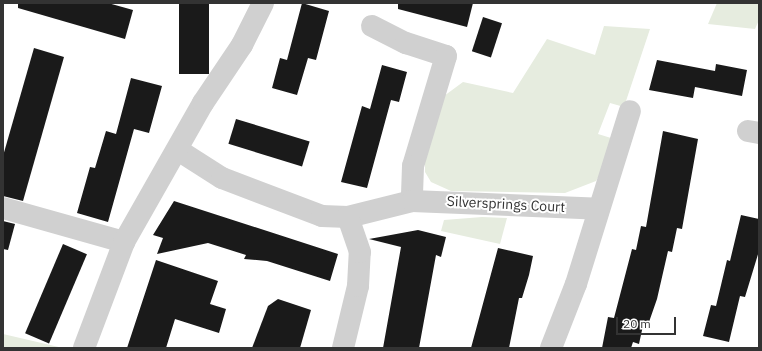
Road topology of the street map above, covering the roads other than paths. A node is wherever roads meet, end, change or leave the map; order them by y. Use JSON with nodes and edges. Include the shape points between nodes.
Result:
{"nodes":[{"id":1,"x":263,"y":3,"type":"edge"},
{"id":2,"x":372,"y":26,"type":"dead end"},
{"id":3,"x":630,"y":111,"type":"dead end"},
{"id":4,"x":178,"y":150,"type":"junction"},
{"id":5,"x":412,"y":201,"type":"junction"},
{"id":6,"x":3,"y":208,"type":"edge"},
{"id":7,"x":599,"y":209,"type":"junction"},
{"id":8,"x":348,"y":217,"type":"junction"},
{"id":9,"x":124,"y":242,"type":"junction"},
{"id":10,"x":84,"y":348,"type":"edge"},
{"id":11,"x":343,"y":348,"type":"edge"},
{"id":12,"x":551,"y":348,"type":"edge"}],
"edges":[{"from":1,"to":4,"type":"street","via":[[242,45],[203,103]]},
{"from":2,"to":5,"type":"street","via":[[406,43],[446,56],[413,166]]},
{"from":3,"to":7,"type":"street"},
{"from":4,"to":8,"type":"street","name":"Silversprings Court","via":[[222,178],[322,216]]},
{"from":4,"to":9,"type":"street"},
{"from":5,"to":7,"type":"street","name":"Silversprings Court"},
{"from":5,"to":8,"type":"street","name":"Silversprings Court"},
{"from":6,"to":9,"type":"street"},
{"from":7,"to":12,"type":"street"},
{"from":8,"to":11,"type":"street","via":[[359,259],[358,286]]},
{"from":9,"to":10,"type":"street"}]}
